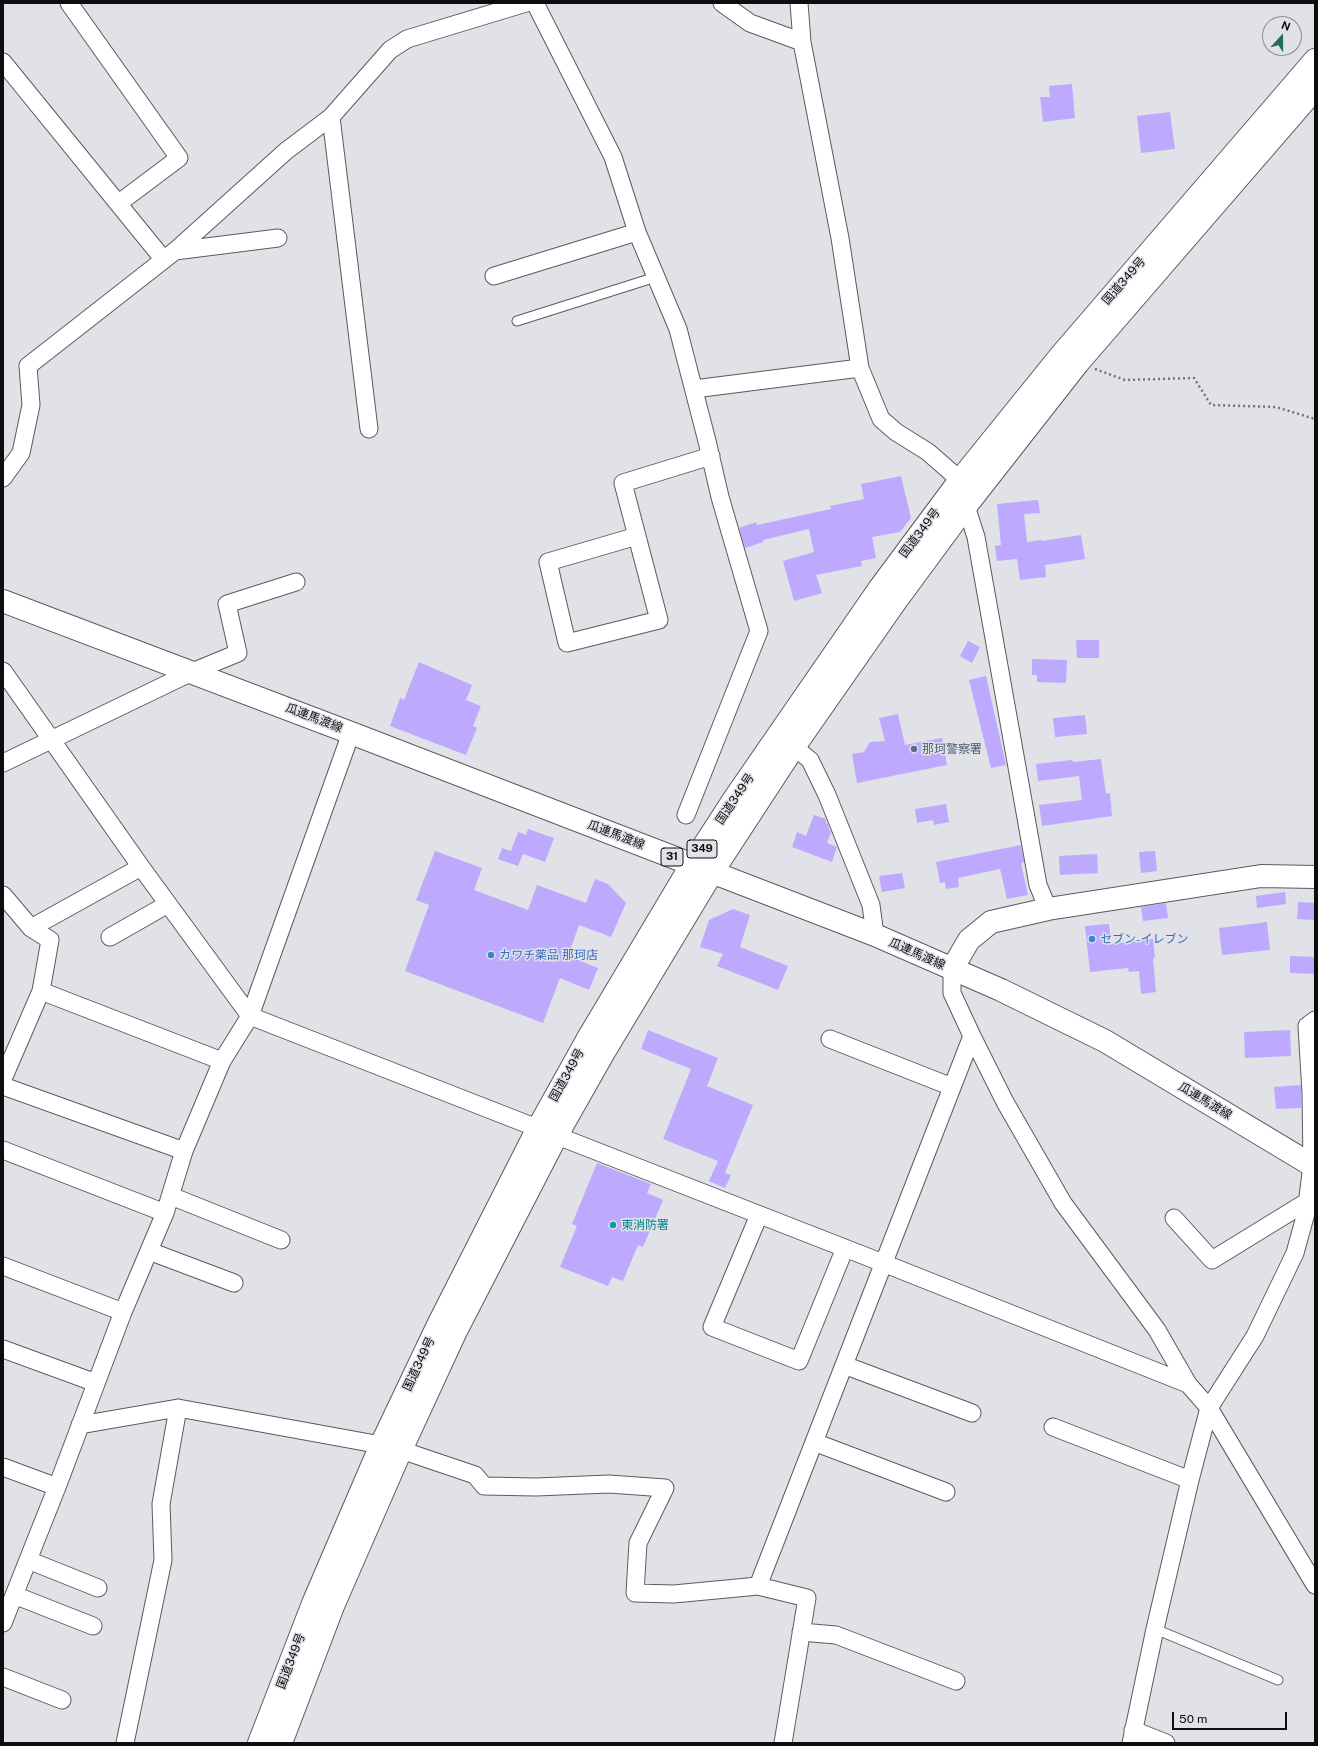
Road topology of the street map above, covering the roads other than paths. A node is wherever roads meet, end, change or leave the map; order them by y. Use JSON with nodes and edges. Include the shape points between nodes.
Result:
{"nodes":[{"id":1,"x":69,"y":3,"type":"edge"},
{"id":2,"x":526,"y":3,"type":"edge"},
{"id":3,"x":535,"y":3,"type":"edge"},
{"id":4,"x":722,"y":3,"type":"edge"},
{"id":5,"x":799,"y":3,"type":"edge"},
{"id":6,"x":802,"y":42,"type":"junction"},
{"id":7,"x":1315,"y":60,"type":"edge"},
{"id":8,"x":3,"y":62,"type":"edge"},
{"id":9,"x":1315,"y":89,"type":"edge"},
{"id":10,"x":330,"y":117,"type":"junction"},
{"id":11,"x":119,"y":203,"type":"junction"},
{"id":12,"x":637,"y":232,"type":"junction"},
{"id":13,"x":278,"y":238,"type":"dead end"},
{"id":14,"x":170,"y":256,"type":"junction"},
{"id":15,"x":494,"y":276,"type":"dead end"},
{"id":16,"x":656,"y":277,"type":"junction"},
{"id":17,"x":517,"y":321,"type":"dead end"},
{"id":18,"x":860,"y":368,"type":"junction"},
{"id":19,"x":694,"y":389,"type":"junction"},
{"id":20,"x":369,"y":429,"type":"dead end"},
{"id":21,"x":710,"y":456,"type":"junction"},
{"id":22,"x":3,"y":478,"type":"edge"},
{"id":23,"x":960,"y":480,"type":"junction"},
{"id":24,"x":966,"y":506,"type":"junction"},
{"id":25,"x":637,"y":536,"type":"junction"},
{"id":26,"x":296,"y":582,"type":"dead end"},
{"id":27,"x":3,"y":601,"type":"edge"},
{"id":28,"x":3,"y":671,"type":"edge"},
{"id":29,"x":192,"y":672,"type":"junction"},
{"id":30,"x":351,"y":733,"type":"junction"},
{"id":31,"x":51,"y":739,"type":"junction"},
{"id":32,"x":794,"y":747,"type":"junction"},
{"id":33,"x":3,"y":762,"type":"edge"},
{"id":34,"x":686,"y":815,"type":"dead end"},
{"id":35,"x":692,"y":864,"type":"junction"},
{"id":36,"x":141,"y":867,"type":"junction"},
{"id":37,"x":713,"y":871,"type":"junction"},
{"id":38,"x":1315,"y":877,"type":"edge"},
{"id":39,"x":3,"y":895,"type":"edge"},
{"id":40,"x":168,"y":904,"type":"junction"},
{"id":41,"x":1048,"y":909,"type":"junction"},
{"id":42,"x":31,"y":928,"type":"junction"},
{"id":43,"x":875,"y":935,"type":"junction"},
{"id":44,"x":110,"y":937,"type":"dead end"},
{"id":45,"x":952,"y":969,"type":"junction"},
{"id":46,"x":41,"y":991,"type":"junction"},
{"id":47,"x":250,"y":1016,"type":"junction"},
{"id":48,"x":1315,"y":1020,"type":"edge"},
{"id":49,"x":972,"y":1036,"type":"junction"},
{"id":50,"x":830,"y":1039,"type":"dead end"},
{"id":51,"x":222,"y":1061,"type":"junction"},
{"id":52,"x":3,"y":1079,"type":"edge"},
{"id":53,"x":3,"y":1086,"type":"edge"},
{"id":54,"x":952,"y":1087,"type":"junction"},
{"id":55,"x":548,"y":1132,"type":"junction"},
{"id":56,"x":3,"y":1150,"type":"edge"},
{"id":57,"x":184,"y":1150,"type":"junction"},
{"id":58,"x":1314,"y":1166,"type":"edge"},
{"id":59,"x":170,"y":1196,"type":"junction"},
{"id":60,"x":1308,"y":1201,"type":"junction"},
{"id":61,"x":166,"y":1213,"type":"junction"},
{"id":62,"x":759,"y":1215,"type":"junction"},
{"id":63,"x":1174,"y":1218,"type":"dead end"},
{"id":64,"x":282,"y":1240,"type":"dead end"},
{"id":65,"x":845,"y":1248,"type":"junction"},
{"id":66,"x":149,"y":1251,"type":"junction"},
{"id":67,"x":883,"y":1263,"type":"junction"},
{"id":68,"x":3,"y":1266,"type":"edge"},
{"id":69,"x":234,"y":1283,"type":"dead end"},
{"id":70,"x":123,"y":1312,"type":"junction"},
{"id":71,"x":3,"y":1349,"type":"edge"},
{"id":72,"x":844,"y":1364,"type":"junction"},
{"id":73,"x":96,"y":1384,"type":"junction"},
{"id":74,"x":1188,"y":1384,"type":"junction"},
{"id":75,"x":178,"y":1408,"type":"junction"},
{"id":76,"x":1209,"y":1408,"type":"junction"},
{"id":77,"x":972,"y":1413,"type":"dead end"},
{"id":78,"x":80,"y":1425,"type":"junction"},
{"id":79,"x":1053,"y":1427,"type":"dead end"},
{"id":80,"x":814,"y":1442,"type":"junction"},
{"id":81,"x":391,"y":1447,"type":"junction"},
{"id":82,"x":3,"y":1467,"type":"edge"},
{"id":83,"x":1190,"y":1480,"type":"junction"},
{"id":84,"x":57,"y":1487,"type":"junction"},
{"id":85,"x":946,"y":1492,"type":"dead end"},
{"id":86,"x":28,"y":1560,"type":"junction"},
{"id":87,"x":1315,"y":1585,"type":"edge"},
{"id":88,"x":758,"y":1586,"type":"junction"},
{"id":89,"x":98,"y":1588,"type":"dead end"},
{"id":90,"x":14,"y":1595,"type":"junction"},
{"id":91,"x":3,"y":1623,"type":"edge"},
{"id":92,"x":93,"y":1626,"type":"dead end"},
{"id":93,"x":1155,"y":1629,"type":"junction"},
{"id":94,"x":801,"y":1632,"type":"junction"},
{"id":95,"x":3,"y":1677,"type":"edge"},
{"id":96,"x":1278,"y":1680,"type":"dead end"},
{"id":97,"x":956,"y":1681,"type":"dead end"},
{"id":98,"x":62,"y":1700,"type":"dead end"},
{"id":99,"x":1132,"y":1737,"type":"edge"},
{"id":100,"x":125,"y":1743,"type":"edge"},
{"id":101,"x":259,"y":1743,"type":"edge"},
{"id":102,"x":280,"y":1743,"type":"edge"},
{"id":103,"x":782,"y":1743,"type":"edge"},
{"id":104,"x":1166,"y":1743,"type":"edge"}],
"edges":[{"from":1,"to":11,"type":"street","via":[[179,158]]},
{"from":2,"to":10,"type":"street","via":[[407,39],[390,50]]},
{"from":3,"to":12,"type":"street","via":[[613,157]]},
{"from":4,"to":6,"type":"street","via":[[750,23]]},
{"from":5,"to":6,"type":"street"},
{"from":6,"to":18,"type":"street","via":[[840,238]]},
{"from":7,"to":23,"type":"main road","name":"国道349号","number":"349","via":[[1061,354]]},
{"from":8,"to":11,"type":"street"},
{"from":9,"to":24,"type":"main road","name":"国道349号","number":"349","via":[[1078,364]]},
{"from":10,"to":14,"type":"street","via":[[286,151]]},
{"from":10,"to":20,"type":"street"},
{"from":11,"to":14,"type":"street"},
{"from":12,"to":15,"type":"street"},
{"from":12,"to":16,"type":"street"},
{"from":13,"to":14,"type":"street"},
{"from":14,"to":22,"type":"street","via":[[28,366],[31,405],[21,453]]},
{"from":16,"to":17,"type":"lane"},
{"from":16,"to":19,"type":"street","via":[[678,329]]},
{"from":18,"to":19,"type":"street"},
{"from":18,"to":23,"type":"street","via":[[881,419],[896,432],[928,452]]},
{"from":19,"to":21,"type":"street"},
{"from":21,"to":25,"type":"street","via":[[623,483]]},
{"from":21,"to":34,"type":"street","via":[[759,631]]},
{"from":23,"to":24,"type":"street"},
{"from":23,"to":35,"type":"main road","name":"国道349号","number":"349","via":[[879,589]]},
{"from":24,"to":32,"type":"main road","name":"国道349号","number":"349"},
{"from":24,"to":41,"type":"street","via":[[976,537],[1038,885]]},
{"from":25,"to":25,"type":"street","via":[[659,620],[567,643],[548,562]]},
{"from":26,"to":29,"type":"street","via":[[227,604],[238,653]]},
{"from":27,"to":29,"type":"main road","name":"瓜連馬渡線","number":"31"},
{"from":28,"to":31,"type":"street"},
{"from":29,"to":30,"type":"main road","name":"瓜連馬渡線","number":"31"},
{"from":29,"to":31,"type":"street"},
{"from":30,"to":35,"type":"main road","name":"瓜連馬渡線","number":"31"},
{"from":30,"to":47,"type":"street"},
{"from":31,"to":33,"type":"street"},
{"from":31,"to":36,"type":"street"},
{"from":32,"to":37,"type":"main road","name":"国道349号","number":"349"},
{"from":32,"to":43,"type":"street","via":[[810,760],[827,795],[871,905]]},
{"from":35,"to":37,"type":"main road","name":"瓜連馬渡線","number":"31"},
{"from":35,"to":55,"type":"main road","name":"国道349号","number":"349","via":[[587,1040]]},
{"from":36,"to":40,"type":"street"},
{"from":36,"to":42,"type":"street"},
{"from":37,"to":43,"type":"main road","name":"瓜連馬渡線","number":"31"},
{"from":37,"to":55,"type":"main road","name":"国道349号","number":"349","via":[[604,1052]]},
{"from":38,"to":41,"type":"main road","via":[[1261,876]]},
{"from":39,"to":42,"type":"street"},
{"from":40,"to":44,"type":"street"},
{"from":40,"to":47,"type":"street"},
{"from":41,"to":45,"type":"main road","via":[[991,922],[969,940]]},
{"from":42,"to":46,"type":"street","via":[[50,940]]},
{"from":43,"to":45,"type":"main road","name":"瓜連馬渡線","number":"31"},
{"from":45,"to":49,"type":"street","via":[[952,993]]},
{"from":45,"to":58,"type":"main road","name":"瓜連馬渡線","number":"31","via":[[1104,1041]]},
{"from":46,"to":51,"type":"street"},
{"from":46,"to":52,"type":"street"},
{"from":47,"to":51,"type":"street"},
{"from":47,"to":55,"type":"street"},
{"from":48,"to":58,"type":"street","via":[[1307,1026]]},
{"from":49,"to":54,"type":"street"},
{"from":49,"to":74,"type":"street","via":[[1005,1102],[1063,1202],[1157,1330]]},
{"from":50,"to":54,"type":"street"},
{"from":51,"to":57,"type":"street"},
{"from":53,"to":57,"type":"street"},
{"from":54,"to":67,"type":"street"},
{"from":55,"to":62,"type":"street"},
{"from":55,"to":81,"type":"main road","name":"国道349号","number":"349","via":[[438,1325]]},
{"from":56,"to":61,"type":"street"},
{"from":57,"to":59,"type":"street"},
{"from":58,"to":60,"type":"street"},
{"from":59,"to":61,"type":"street"},
{"from":59,"to":64,"type":"street"},
{"from":60,"to":63,"type":"street","via":[[1212,1260]]},
{"from":60,"to":76,"type":"street","via":[[1295,1253],[1255,1336]]},
{"from":61,"to":66,"type":"street"},
{"from":62,"to":65,"type":"street"},
{"from":62,"to":65,"type":"street","via":[[712,1326],[799,1361]]},
{"from":65,"to":67,"type":"street"},
{"from":66,"to":69,"type":"street"},
{"from":66,"to":70,"type":"street"},
{"from":67,"to":72,"type":"street"},
{"from":67,"to":74,"type":"street"},
{"from":68,"to":70,"type":"street"},
{"from":70,"to":73,"type":"street"},
{"from":71,"to":73,"type":"street"},
{"from":72,"to":77,"type":"street"},
{"from":72,"to":80,"type":"street"},
{"from":73,"to":78,"type":"street"},
{"from":74,"to":76,"type":"street"},
{"from":75,"to":78,"type":"street"},
{"from":75,"to":81,"type":"street"},
{"from":75,"to":100,"type":"street","via":[[161,1504],[163,1560]]},
{"from":76,"to":83,"type":"street"},
{"from":76,"to":87,"type":"street"},
{"from":78,"to":84,"type":"street"},
{"from":79,"to":83,"type":"street"},
{"from":80,"to":85,"type":"street"},
{"from":80,"to":88,"type":"street"},
{"from":81,"to":88,"type":"street","via":[[475,1475],[484,1486],[609,1484],[665,1488],[638,1542],[635,1593],[674,1594]]},
{"from":81,"to":101,"type":"main road","name":"国道349号","number":"349","via":[[314,1600]]},
{"from":81,"to":102,"type":"main road","name":"国道349号","number":"349","via":[[334,1606]]},
{"from":82,"to":84,"type":"street"},
{"from":83,"to":93,"type":"street"},
{"from":84,"to":86,"type":"street"},
{"from":86,"to":89,"type":"street"},
{"from":86,"to":90,"type":"street"},
{"from":88,"to":94,"type":"street","via":[[807,1598]]},
{"from":90,"to":91,"type":"street"},
{"from":90,"to":92,"type":"street"},
{"from":93,"to":96,"type":"lane"},
{"from":93,"to":99,"type":"street"},
{"from":94,"to":97,"type":"street","via":[[836,1635]]},
{"from":94,"to":103,"type":"street"},
{"from":95,"to":98,"type":"street"},
{"from":99,"to":104,"type":"street"}]}
